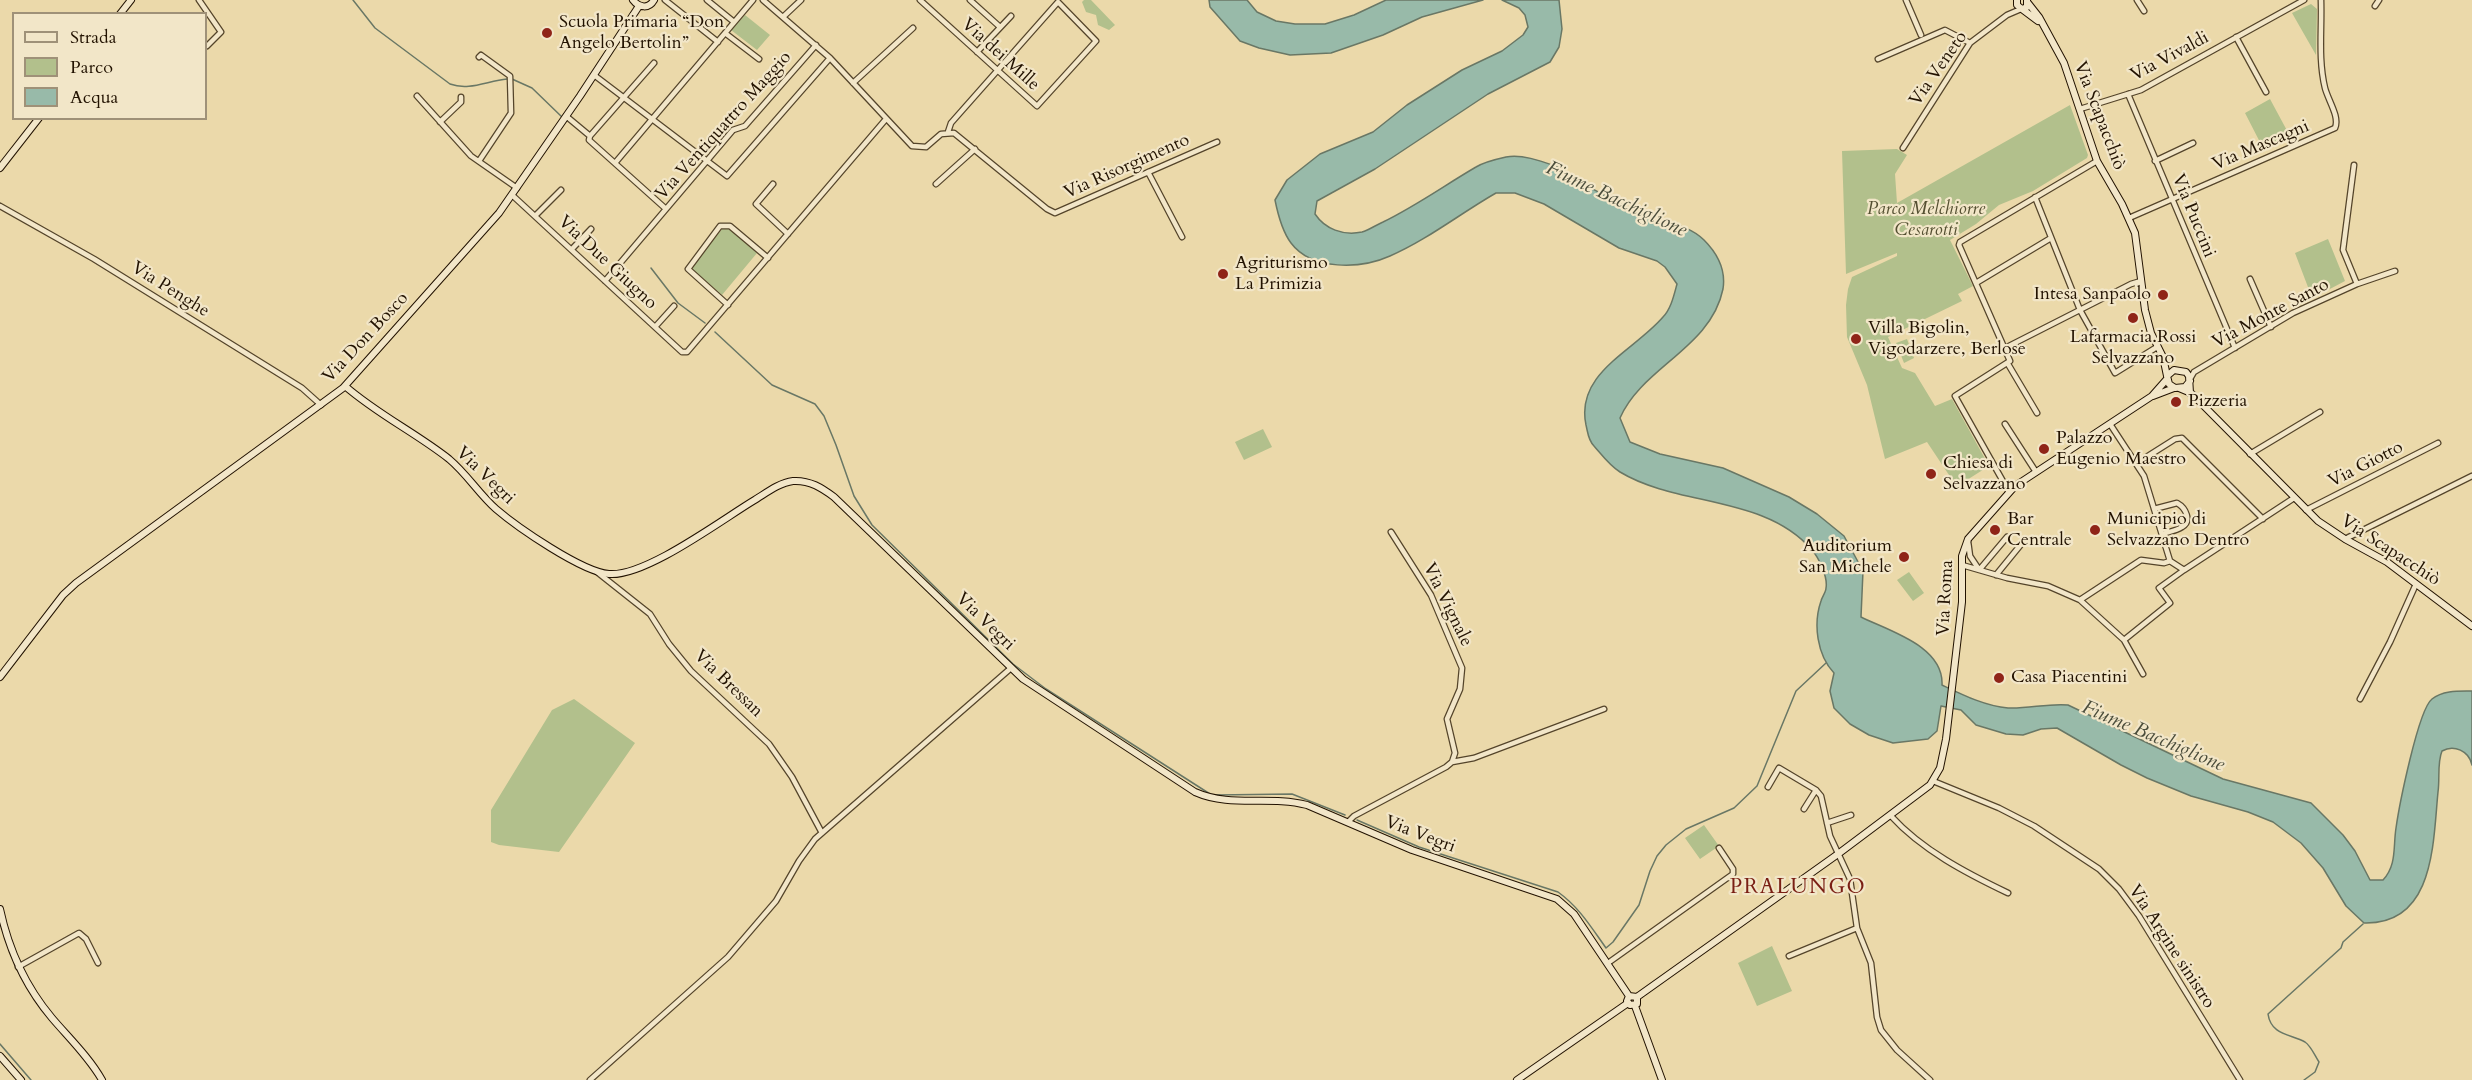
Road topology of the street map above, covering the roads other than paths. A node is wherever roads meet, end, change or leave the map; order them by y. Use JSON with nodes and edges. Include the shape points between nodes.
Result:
{"nodes":[{"id":1,"x":131,"y":0,"type":"edge"},
{"id":2,"x":199,"y":0,"type":"edge"},
{"id":3,"x":633,"y":0,"type":"edge"},
{"id":4,"x":707,"y":0,"type":"edge"},
{"id":5,"x":753,"y":0,"type":"edge"},
{"id":6,"x":763,"y":0,"type":"edge"},
{"id":7,"x":801,"y":0,"type":"edge"},
{"id":8,"x":920,"y":0,"type":"edge"},
{"id":9,"x":970,"y":0,"type":"edge"},
{"id":10,"x":1906,"y":0,"type":"edge"},
{"id":11,"x":2137,"y":0,"type":"edge"},
{"id":12,"x":2304,"y":0,"type":"edge"},
{"id":13,"x":2321,"y":0,"type":"edge"},
{"id":14,"x":2379,"y":0,"type":"edge"},
{"id":15,"x":654,"y":1,"type":"edge"},
{"id":16,"x":666,"y":1,"type":"edge"},
{"id":17,"x":1057,"y":1,"type":"edge"},
{"id":18,"x":2027,"y":2,"type":"edge"},
{"id":19,"x":2018,"y":4,"type":"edge"},
{"id":20,"x":639,"y":6,"type":"junction"},
{"id":21,"x":2375,"y":6,"type":"dead end"},
{"id":22,"x":2144,"y":11,"type":"dead end"},
{"id":23,"x":122,"y":12,"type":"edge"},
{"id":24,"x":1011,"y":16,"type":"dead end"},
{"id":25,"x":783,"y":17,"type":"junction"},
{"id":26,"x":734,"y":21,"type":"junction"},
{"id":27,"x":2041,"y":24,"type":"junction"},
{"id":28,"x":1000,"y":27,"type":"junction"},
{"id":29,"x":913,"y":28,"type":"dead end"},
{"id":30,"x":725,"y":33,"type":"junction"},
{"id":31,"x":1921,"y":35,"type":"dead end"},
{"id":32,"x":2236,"y":37,"type":"junction"},
{"id":33,"x":718,"y":42,"type":"junction"},
{"id":34,"x":1971,"y":43,"type":"junction"},
{"id":35,"x":816,"y":45,"type":"junction"},
{"id":36,"x":207,"y":46,"type":"edge"},
{"id":37,"x":977,"y":52,"type":"junction"},
{"id":38,"x":479,"y":57,"type":"dead end"},
{"id":39,"x":830,"y":58,"type":"junction"},
{"id":40,"x":759,"y":59,"type":"dead end"},
{"id":41,"x":1878,"y":59,"type":"dead end"},
{"id":42,"x":654,"y":63,"type":"dead end"},
{"id":43,"x":997,"y":69,"type":"junction"},
{"id":44,"x":594,"y":75,"type":"junction"},
{"id":45,"x":854,"y":82,"type":"junction"},
{"id":46,"x":2266,"y":92,"type":"dead end"},
{"id":47,"x":2128,"y":94,"type":"junction"},
{"id":48,"x":417,"y":96,"type":"dead end"},
{"id":49,"x":462,"y":97,"type":"dead end"},
{"id":50,"x":624,"y":98,"type":"junction"},
{"id":51,"x":2080,"y":109,"type":"junction"},
{"id":52,"x":566,"y":116,"type":"junction"},
{"id":53,"x":886,"y":118,"type":"junction"},
{"id":54,"x":37,"y":120,"type":"edge"},
{"id":55,"x":652,"y":120,"type":"junction"},
{"id":56,"x":440,"y":122,"type":"junction"},
{"id":57,"x":948,"y":132,"type":"junction"},
{"id":58,"x":590,"y":136,"type":"junction"},
{"id":59,"x":1217,"y":142,"type":"dead end"},
{"id":60,"x":2193,"y":143,"type":"dead end"},
{"id":61,"x":1903,"y":148,"type":"dead end"},
{"id":62,"x":975,"y":149,"type":"junction"},
{"id":63,"x":708,"y":160,"type":"junction"},
{"id":64,"x":2097,"y":160,"type":"junction"},
{"id":65,"x":479,"y":161,"type":"junction"},
{"id":66,"x":2156,"y":161,"type":"junction"},
{"id":67,"x":615,"y":163,"type":"junction"},
{"id":68,"x":2354,"y":165,"type":"dead end"},
{"id":69,"x":0,"y":168,"type":"edge"},
{"id":70,"x":1148,"y":172,"type":"junction"},
{"id":71,"x":772,"y":184,"type":"dead end"},
{"id":72,"x":936,"y":184,"type":"dead end"},
{"id":73,"x":517,"y":188,"type":"junction"},
{"id":74,"x":561,"y":190,"type":"dead end"},
{"id":75,"x":512,"y":195,"type":"junction"},
{"id":76,"x":2035,"y":197,"type":"junction"},
{"id":77,"x":2171,"y":199,"type":"junction"},
{"id":78,"x":0,"y":206,"type":"edge"},
{"id":79,"x":666,"y":209,"type":"junction"},
{"id":80,"x":536,"y":215,"type":"junction"},
{"id":81,"x":2129,"y":218,"type":"junction"},
{"id":82,"x":591,"y":228,"type":"dead end"},
{"id":83,"x":789,"y":234,"type":"junction"},
{"id":84,"x":1182,"y":237,"type":"dead end"},
{"id":85,"x":2051,"y":238,"type":"junction"},
{"id":86,"x":572,"y":249,"type":"junction"},
{"id":87,"x":768,"y":258,"type":"junction"},
{"id":88,"x":2395,"y":271,"type":"dead end"},
{"id":89,"x":2250,"y":279,"type":"dead end"},
{"id":90,"x":605,"y":281,"type":"junction"},
{"id":91,"x":2141,"y":281,"type":"junction"},
{"id":92,"x":1976,"y":283,"type":"junction"},
{"id":93,"x":2357,"y":284,"type":"junction"},
{"id":94,"x":728,"y":305,"type":"junction"},
{"id":95,"x":674,"y":306,"type":"dead end"},
{"id":96,"x":2080,"y":310,"type":"junction"},
{"id":97,"x":655,"y":327,"type":"junction"},
{"id":98,"x":2271,"y":327,"type":"junction"},
{"id":99,"x":2157,"y":347,"type":"junction"},
{"id":100,"x":2005,"y":348,"type":"junction"},
{"id":101,"x":2235,"y":348,"type":"junction"},
{"id":102,"x":2163,"y":357,"type":"junction"},
{"id":103,"x":2008,"y":364,"type":"junction"},
{"id":104,"x":2177,"y":369,"type":"junction"},
{"id":105,"x":2186,"y":372,"type":"junction"},
{"id":106,"x":2194,"y":372,"type":"junction"},
{"id":107,"x":2167,"y":378,"type":"junction"},
{"id":108,"x":2190,"y":380,"type":"junction"},
{"id":109,"x":345,"y":386,"type":"junction"},
{"id":110,"x":2178,"y":388,"type":"junction"},
{"id":111,"x":2190,"y":393,"type":"junction"},
{"id":112,"x":2152,"y":396,"type":"junction"},
{"id":113,"x":321,"y":405,"type":"junction"},
{"id":114,"x":2320,"y":412,"type":"dead end"},
{"id":115,"x":2037,"y":413,"type":"dead end"},
{"id":116,"x":2005,"y":424,"type":"dead end"},
{"id":117,"x":2110,"y":424,"type":"junction"},
{"id":118,"x":2438,"y":443,"type":"dead end"},
{"id":119,"x":2250,"y":454,"type":"junction"},
{"id":120,"x":2137,"y":463,"type":"junction"},
{"id":121,"x":2036,"y":472,"type":"junction"},
{"id":122,"x":2472,"y":476,"type":"edge"},
{"id":123,"x":2009,"y":492,"type":"junction"},
{"id":124,"x":2294,"y":498,"type":"junction"},
{"id":125,"x":2154,"y":509,"type":"junction"},
{"id":126,"x":2306,"y":510,"type":"junction"},
{"id":127,"x":2263,"y":519,"type":"junction"},
{"id":128,"x":1391,"y":532,"type":"dead end"},
{"id":129,"x":2162,"y":534,"type":"junction"},
{"id":130,"x":2007,"y":537,"type":"dead end"},
{"id":131,"x":1968,"y":539,"type":"junction"},
{"id":132,"x":2345,"y":539,"type":"junction"},
{"id":133,"x":2023,"y":542,"type":"dead end"},
{"id":134,"x":1962,"y":556,"type":"junction"},
{"id":135,"x":1973,"y":561,"type":"junction"},
{"id":136,"x":2170,"y":561,"type":"junction"},
{"id":137,"x":1962,"y":565,"type":"junction"},
{"id":138,"x":1979,"y":569,"type":"junction"},
{"id":139,"x":2184,"y":570,"type":"junction"},
{"id":140,"x":597,"y":572,"type":"junction"},
{"id":141,"x":1996,"y":575,"type":"junction"},
{"id":142,"x":2416,"y":584,"type":"junction"},
{"id":143,"x":2080,"y":600,"type":"junction"},
{"id":144,"x":2472,"y":626,"type":"edge"},
{"id":145,"x":2124,"y":640,"type":"junction"},
{"id":146,"x":1011,"y":668,"type":"junction"},
{"id":147,"x":2143,"y":674,"type":"dead end"},
{"id":148,"x":0,"y":676,"type":"edge"},
{"id":149,"x":2360,"y":699,"type":"dead end"},
{"id":150,"x":1604,"y":709,"type":"dead end"},
{"id":151,"x":1452,"y":762,"type":"junction"},
{"id":152,"x":1935,"y":778,"type":"junction"},
{"id":153,"x":1768,"y":787,"type":"dead end"},
{"id":154,"x":1816,"y":790,"type":"junction"},
{"id":155,"x":1804,"y":809,"type":"dead end"},
{"id":156,"x":1851,"y":815,"type":"dead end"},
{"id":157,"x":1890,"y":816,"type":"junction"},
{"id":158,"x":1348,"y":822,"type":"junction"},
{"id":159,"x":1827,"y":823,"type":"junction"},
{"id":160,"x":822,"y":833,"type":"junction"},
{"id":161,"x":1719,"y":848,"type":"dead end"},
{"id":162,"x":1838,"y":854,"type":"junction"},
{"id":163,"x":2008,"y":893,"type":"dead end"},
{"id":164,"x":0,"y":909,"type":"edge"},
{"id":165,"x":1857,"y":928,"type":"junction"},
{"id":166,"x":1789,"y":956,"type":"dead end"},
{"id":167,"x":98,"y":963,"type":"dead end"},
{"id":168,"x":1608,"y":963,"type":"junction"},
{"id":169,"x":18,"y":967,"type":"junction"},
{"id":170,"x":1631,"y":999,"type":"junction"},
{"id":171,"x":0,"y":1056,"type":"edge"},
{"id":172,"x":21,"y":1080,"type":"edge"},
{"id":173,"x":102,"y":1080,"type":"edge"},
{"id":174,"x":590,"y":1080,"type":"edge"},
{"id":175,"x":1517,"y":1080,"type":"edge"},
{"id":176,"x":1662,"y":1080,"type":"edge"},
{"id":177,"x":1929,"y":1080,"type":"edge"},
{"id":178,"x":2240,"y":1080,"type":"edge"}],
"edges":[{"from":1,"to":23,"type":"street"},
{"from":2,"to":36,"type":"street","via":[[221,32]]},
{"from":3,"to":20,"type":"street"},
{"from":4,"to":26,"type":"street"},
{"from":5,"to":26,"type":"street"},
{"from":6,"to":25,"type":"street"},
{"from":7,"to":25,"type":"street"},
{"from":8,"to":37,"type":"street","name":"Via dei Mille"},
{"from":9,"to":28,"type":"street"},
{"from":10,"to":31,"type":"street"},
{"from":11,"to":22,"type":"street"},
{"from":12,"to":32,"type":"street","name":"Via Vivaldi"},
{"from":13,"to":77,"type":"street","name":"Via Mascagni","via":[[2321,61],[2336,127]]},
{"from":14,"to":21,"type":"street"},
{"from":15,"to":16,"type":"street"},
{"from":15,"to":20,"type":"street"},
{"from":16,"to":33,"type":"street"},
{"from":17,"to":43,"type":"street"},
{"from":17,"to":43,"type":"street","name":"Via dei Mille","via":[[1096,41],[1037,106]]},
{"from":18,"to":19,"type":"street","name":"Via Scapacchiò","via":[[2025,8]]},
{"from":18,"to":27,"type":"street","name":"Via Scapacchiò"},
{"from":19,"to":27,"type":"street","name":"Via Scapacchiò"},
{"from":19,"to":34,"type":"street","name":"Via Veneto"},
{"from":20,"to":44,"type":"street","name":"Via Don Bosco"},
{"from":24,"to":28,"type":"street"},
{"from":25,"to":35,"type":"street"},
{"from":26,"to":30,"type":"street"},
{"from":27,"to":51,"type":"street","name":"Via Scapacchiò","via":[[2064,63]]},
{"from":28,"to":37,"type":"street"},
{"from":29,"to":45,"type":"street"},
{"from":30,"to":33,"type":"street"},
{"from":30,"to":40,"type":"street"},
{"from":32,"to":46,"type":"street","name":"Via Vivaldi"},
{"from":32,"to":47,"type":"street","name":"Via Vivaldi"},
{"from":33,"to":55,"type":"street"},
{"from":34,"to":41,"type":"street","via":[[1945,30]]},
{"from":34,"to":61,"type":"street","name":"Via Veneto"},
{"from":35,"to":39,"type":"street"},
{"from":35,"to":63,"type":"street","name":"Via Ventiquattro Maggio","via":[[745,126],[733,130]]},
{"from":37,"to":43,"type":"street","name":"Via dei Mille"},
{"from":38,"to":65,"type":"street","via":[[510,79],[511,113]]},
{"from":39,"to":45,"type":"street"},
{"from":39,"to":63,"type":"street","via":[[727,176]]},
{"from":42,"to":50,"type":"street"},
{"from":43,"to":57,"type":"street","via":[[951,123]]},
{"from":44,"to":50,"type":"street"},
{"from":44,"to":52,"type":"street","name":"Via Don Bosco"},
{"from":45,"to":53,"type":"street"},
{"from":47,"to":51,"type":"street","name":"Via Vivaldi"},
{"from":47,"to":66,"type":"street","name":"Via Puccini"},
{"from":48,"to":56,"type":"street"},
{"from":49,"to":56,"type":"street","via":[[460,104]]},
{"from":50,"to":55,"type":"street"},
{"from":50,"to":58,"type":"street"},
{"from":51,"to":64,"type":"street","name":"Via Scapacchiò"},
{"from":52,"to":58,"type":"street"},
{"from":52,"to":73,"type":"street","name":"Via Don Bosco"},
{"from":53,"to":57,"type":"street","via":[[912,146],[920,148]]},
{"from":53,"to":83,"type":"street"},
{"from":54,"to":69,"type":"street"},
{"from":55,"to":63,"type":"street"},
{"from":55,"to":67,"type":"street"},
{"from":56,"to":65,"type":"street"},
{"from":57,"to":62,"type":"street","name":"Via Risorgimento"},
{"from":58,"to":67,"type":"street","via":[[589,140]]},
{"from":59,"to":70,"type":"street","name":"Via Risorgimento"},
{"from":60,"to":66,"type":"street"},
{"from":62,"to":70,"type":"street","name":"Via Risorgimento","via":[[1055,213]]},
{"from":62,"to":72,"type":"street"},
{"from":63,"to":79,"type":"street","name":"Via Ventiquattro Maggio"},
{"from":64,"to":76,"type":"street"},
{"from":64,"to":81,"type":"street","name":"Via Scapacchiò"},
{"from":65,"to":73,"type":"street"},
{"from":66,"to":77,"type":"street","name":"Via Puccini"},
{"from":67,"to":79,"type":"street"},
{"from":68,"to":93,"type":"street","via":[[2343,250]]},
{"from":70,"to":84,"type":"street"},
{"from":71,"to":83,"type":"street","via":[[756,204]]},
{"from":73,"to":75,"type":"street","name":"Via Don Bosco"},
{"from":74,"to":80,"type":"street"},
{"from":75,"to":80,"type":"street","name":"Via Due Giugno"},
{"from":75,"to":109,"type":"street","name":"Via Don Bosco"},
{"from":76,"to":85,"type":"street"},
{"from":76,"to":92,"type":"street","via":[[1960,242],[1958,249]]},
{"from":77,"to":81,"type":"street","name":"Via Mascagni"},
{"from":77,"to":101,"type":"street","name":"Via Puccini"},
{"from":78,"to":113,"type":"street","name":"Via Penghe","via":[[94,259],[302,388]]},
{"from":79,"to":90,"type":"street","name":"Via Ventiquattro Maggio"},
{"from":80,"to":86,"type":"street","name":"Via Due Giugno"},
{"from":81,"to":91,"type":"street","name":"Via Scapacchiò","via":[[2137,242]]},
{"from":82,"to":86,"type":"street"},
{"from":83,"to":87,"type":"street"},
{"from":85,"to":92,"type":"street"},
{"from":85,"to":96,"type":"street"},
{"from":86,"to":90,"type":"street","name":"Via Due Giugno"},
{"from":87,"to":94,"type":"street"},
{"from":87,"to":94,"type":"street","via":[[730,226],[720,226],[688,269]]},
{"from":88,"to":93,"type":"street","name":"Via Monte Santo"},
{"from":89,"to":98,"type":"street"},
{"from":90,"to":97,"type":"street","name":"Via Due Giugno"},
{"from":91,"to":96,"type":"street"},
{"from":91,"to":99,"type":"street","name":"Via Scapacchiò"},
{"from":92,"to":100,"type":"street"},
{"from":93,"to":98,"type":"street","name":"Via Monte Santo"},
{"from":94,"to":97,"type":"street","name":"Via Due Giugno","via":[[691,349],[682,352]]},
{"from":95,"to":97,"type":"street"},
{"from":96,"to":99,"type":"street","via":[[2115,373]]},
{"from":96,"to":100,"type":"street"},
{"from":98,"to":101,"type":"street","name":"Via Monte Santo"},
{"from":99,"to":102,"type":"street","name":"Via Scapacchiò"},
{"from":100,"to":103,"type":"street"},
{"from":101,"to":106,"type":"street","name":"Via Monte Santo"},
{"from":102,"to":104,"type":"street","name":"Via Scapacchiò"},
{"from":102,"to":107,"type":"street","name":"Via Scapacchiò"},
{"from":103,"to":115,"type":"street"},
{"from":103,"to":123,"type":"street","via":[[1955,396]]},
{"from":104,"to":105,"type":"street"},
{"from":104,"to":107,"type":"street"},
{"from":105,"to":106,"type":"street"},
{"from":105,"to":108,"type":"street"},
{"from":106,"to":108,"type":"street","name":"Via Monte Santo"},
{"from":107,"to":110,"type":"street","via":[[2170,386]]},
{"from":107,"to":112,"type":"street","name":"Via Roma"},
{"from":108,"to":110,"type":"street","via":[[2185,387]]},
{"from":108,"to":111,"type":"street"},
{"from":109,"to":113,"type":"street","name":"Via Don Bosco"},
{"from":109,"to":140,"type":"street","name":"Via Vegri","via":[[449,460],[508,519]]},
{"from":110,"to":111,"type":"street","name":"Via Scapacchiò"},
{"from":110,"to":112,"type":"street","name":"Via Roma"},
{"from":111,"to":119,"type":"street","name":"Via Scapacchiò"},
{"from":112,"to":117,"type":"street","name":"Via Roma"},
{"from":113,"to":148,"type":"street","name":"Via Don Bosco","via":[[76,583]]},
{"from":114,"to":119,"type":"street"},
{"from":116,"to":121,"type":"street"},
{"from":117,"to":120,"type":"street"},
{"from":117,"to":121,"type":"street","name":"Via Roma"},
{"from":118,"to":126,"type":"street","name":"Via Giotto"},
{"from":119,"to":124,"type":"street","name":"Via Scapacchiò"},
{"from":120,"to":125,"type":"street"},
{"from":120,"to":127,"type":"street","via":[[2182,438]]},
{"from":121,"to":123,"type":"street","name":"Via Roma"},
{"from":122,"to":132,"type":"street"},
{"from":123,"to":131,"type":"street","name":"Via Roma"},
{"from":124,"to":126,"type":"street","name":"Via Scapacchiò"},
{"from":124,"to":127,"type":"street"},
{"from":125,"to":129,"type":"street"},
{"from":125,"to":129,"type":"street","via":[[2177,503],[2188,516],[2182,527]]},
{"from":126,"to":132,"type":"street","name":"Via Scapacchiò"},
{"from":127,"to":139,"type":"street"},
{"from":128,"to":151,"type":"street","name":"Via Vignale","via":[[1431,596],[1462,669],[1460,689],[1447,719],[1454,747]]},
{"from":129,"to":136,"type":"street"},
{"from":130,"to":138,"type":"street"},
{"from":131,"to":134,"type":"street","name":"Via Roma"},
{"from":131,"to":135,"type":"street"},
{"from":132,"to":142,"type":"street","name":"Via Scapacchiò","via":[[2387,562]]},
{"from":133,"to":141,"type":"street"},
{"from":134,"to":135,"type":"street"},
{"from":134,"to":137,"type":"street","name":"Via Roma"},
{"from":135,"to":138,"type":"street"},
{"from":136,"to":139,"type":"street"},
{"from":136,"to":143,"type":"street","via":[[2141,560]]},
{"from":137,"to":138,"type":"street"},
{"from":137,"to":152,"type":"street","name":"Via Roma","via":[[1954,683],[1943,759]]},
{"from":138,"to":141,"type":"street"},
{"from":139,"to":145,"type":"street","via":[[2159,588],[2170,603]]},
{"from":140,"to":146,"type":"street","name":"Via Vegri","via":[[635,571],[774,488],[795,481],[814,484],[834,497]]},
{"from":140,"to":160,"type":"street","name":"Via Bressan","via":[[650,614],[691,671],[770,744]]},
{"from":141,"to":143,"type":"street","via":[[2048,586]]},
{"from":142,"to":144,"type":"street","name":"Via Scapacchiò"},
{"from":142,"to":149,"type":"street"},
{"from":143,"to":145,"type":"street"},
{"from":145,"to":147,"type":"street"},
{"from":146,"to":158,"type":"street","name":"Via Vegri","via":[[1040,692],[1194,792],[1221,801],[1291,801]]},
{"from":146,"to":160,"type":"street"},
{"from":150,"to":151,"type":"street","via":[[1474,758]]},
{"from":151,"to":158,"type":"street"},
{"from":152,"to":157,"type":"street"},
{"from":152,"to":178,"type":"street","name":"Via Argine sinistro","via":[[2034,826],[2099,869],[2139,916]]},
{"from":153,"to":154,"type":"street","via":[[1779,768]]},
{"from":154,"to":155,"type":"street"},
{"from":154,"to":159,"type":"street"},
{"from":156,"to":159,"type":"street"},
{"from":157,"to":162,"type":"street"},
{"from":157,"to":163,"type":"street","via":[[1962,871]]},
{"from":158,"to":168,"type":"street","name":"Via Vegri","via":[[1412,850],[1557,899],[1574,914]]},
{"from":159,"to":162,"type":"street"},
{"from":160,"to":174,"type":"street","via":[[809,846],[768,913],[728,957]]},
{"from":161,"to":168,"type":"street","via":[[1733,874]]},
{"from":162,"to":165,"type":"street","via":[[1850,879]]},
{"from":162,"to":170,"type":"street"},
{"from":164,"to":169,"type":"street"},
{"from":165,"to":166,"type":"street"},
{"from":165,"to":177,"type":"street","via":[[1871,963],[1881,1030]]},
{"from":167,"to":169,"type":"street","via":[[79,933]]},
{"from":168,"to":170,"type":"street","name":"Via Vegri"},
{"from":169,"to":173,"type":"street","via":[[38,999]]},
{"from":170,"to":175,"type":"street"},
{"from":170,"to":176,"type":"street"},
{"from":171,"to":172,"type":"street"}]}
